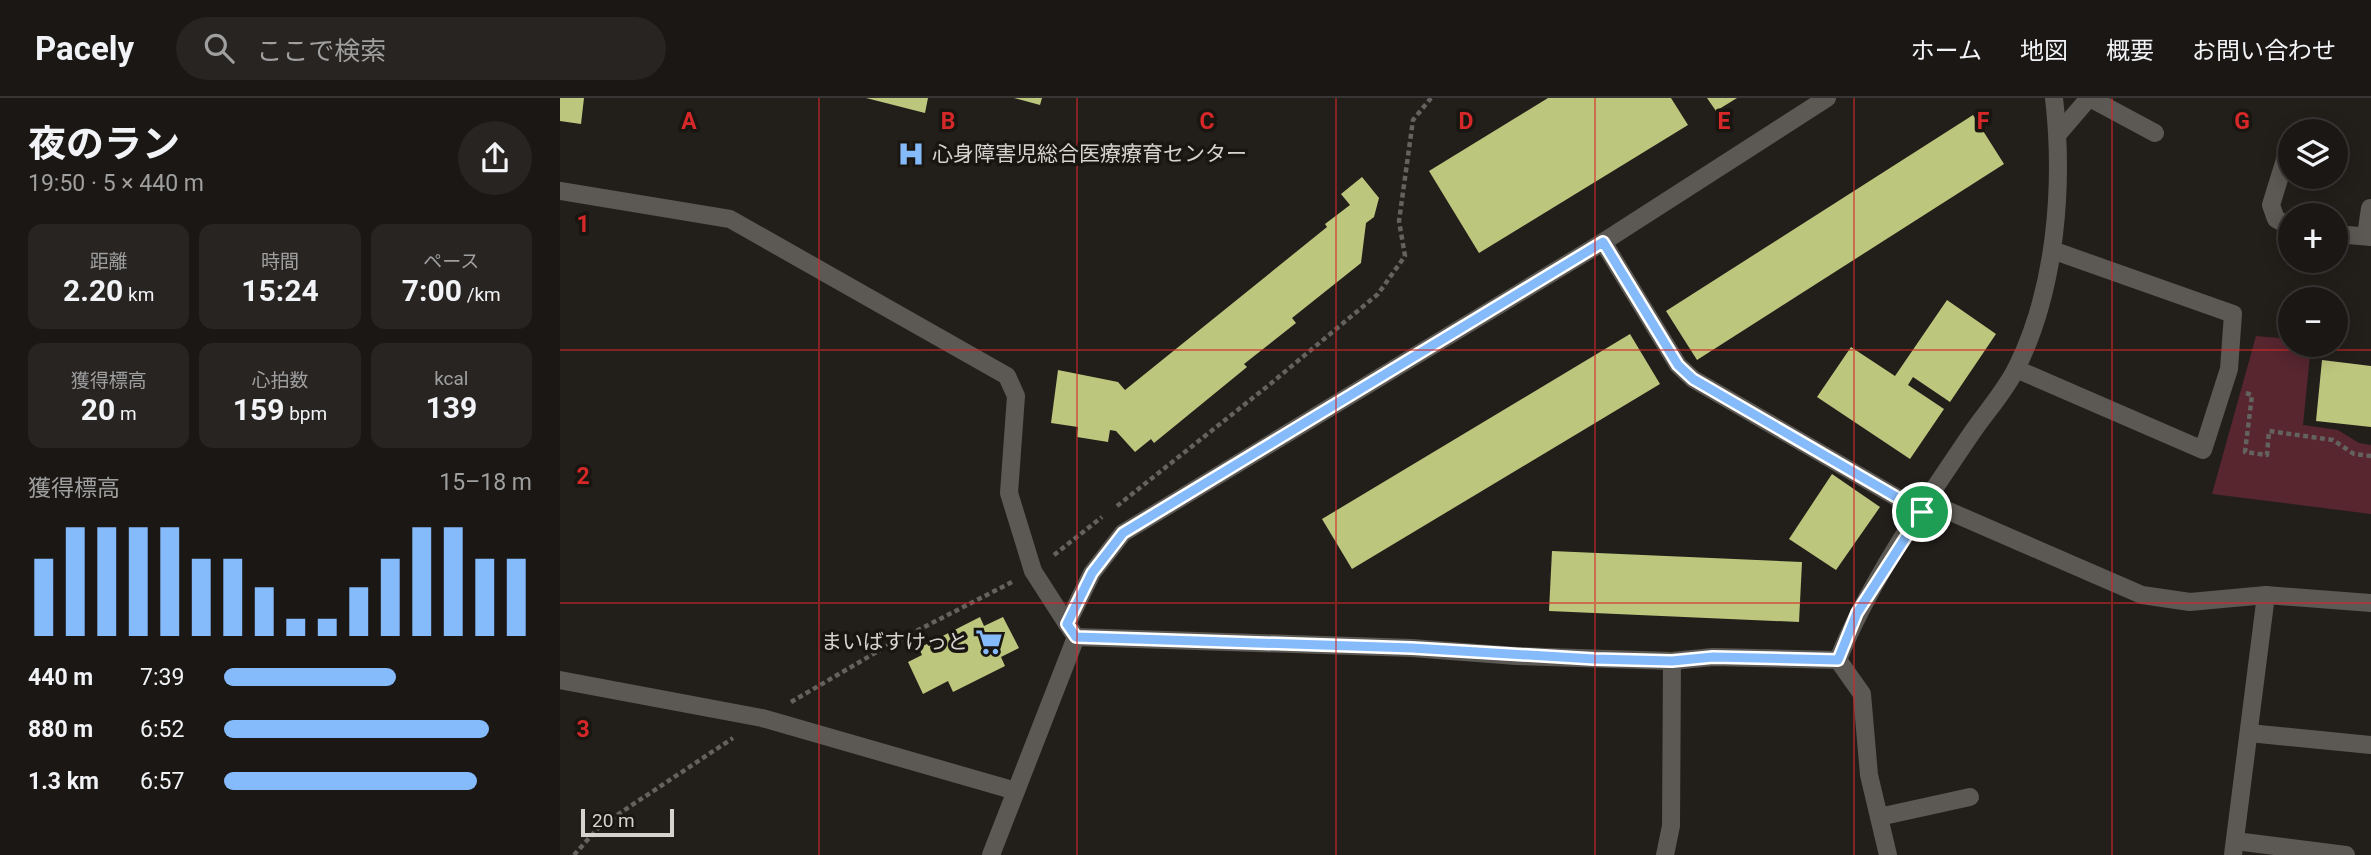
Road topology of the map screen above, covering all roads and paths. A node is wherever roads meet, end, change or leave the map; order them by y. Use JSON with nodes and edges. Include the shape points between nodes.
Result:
{"nodes":[{"id":1,"x":1432,"y":98,"type":"edge"},
{"id":2,"x":1828,"y":98,"type":"edge"},
{"id":3,"x":2054,"y":98,"type":"edge"},
{"id":4,"x":2089,"y":98,"type":"edge"},
{"id":5,"x":2155,"y":133,"type":"dead end"},
{"id":6,"x":2058,"y":134,"type":"junction"},
{"id":7,"x":2278,"y":182,"type":"edge"},
{"id":8,"x":560,"y":191,"type":"edge"},
{"id":9,"x":2370,"y":208,"type":"edge"},
{"id":10,"x":2278,"y":220,"type":"edge"},
{"id":11,"x":2348,"y":235,"type":"edge"},
{"id":12,"x":2368,"y":237,"type":"edge"},
{"id":13,"x":1603,"y":242,"type":"junction"},
{"id":14,"x":2052,"y":250,"type":"junction"},
{"id":15,"x":2016,"y":369,"type":"junction"},
{"id":16,"x":2251,"y":405,"type":"dead end"},
{"id":17,"x":2371,"y":456,"type":"edge"},
{"id":18,"x":1925,"y":507,"type":"junction"},
{"id":19,"x":1033,"y":571,"type":"junction"},
{"id":20,"x":2266,"y":595,"type":"junction"},
{"id":21,"x":2371,"y":603,"type":"edge"},
{"id":22,"x":1072,"y":631,"type":"junction"},
{"id":23,"x":1838,"y":660,"type":"junction"},
{"id":24,"x":1672,"y":661,"type":"junction"},
{"id":25,"x":560,"y":680,"type":"edge"},
{"id":26,"x":2249,"y":733,"type":"junction"},
{"id":27,"x":2371,"y":746,"type":"edge"},
{"id":28,"x":1016,"y":791,"type":"junction"},
{"id":29,"x":1970,"y":797,"type":"dead end"},
{"id":30,"x":1879,"y":817,"type":"junction"},
{"id":31,"x":2234,"y":848,"type":"edge"},
{"id":32,"x":991,"y":855,"type":"edge"},
{"id":33,"x":1665,"y":855,"type":"edge"},
{"id":34,"x":1888,"y":855,"type":"edge"},
{"id":35,"x":2346,"y":855,"type":"edge"}],
"edges":[{"from":1,"to":19,"type":"path","via":[[1413,120],[1399,221],[1405,256],[1378,294]]},
{"from":2,"to":13,"type":"street"},
{"from":3,"to":6,"type":"street"},
{"from":4,"to":5,"type":"street"},
{"from":4,"to":6,"type":"street"},
{"from":6,"to":14,"type":"street"},
{"from":7,"to":10,"type":"street","via":[[2271,205]]},
{"from":8,"to":19,"type":"street","via":[[730,219],[1007,376],[1016,396],[1009,494]]},
{"from":9,"to":12,"type":"street"},
{"from":11,"to":12,"type":"street"},
{"from":13,"to":18,"type":"street","via":[[1685,372]]},
{"from":13,"to":22,"type":"street","via":[[1123,533],[1086,584]]},
{"from":14,"to":15,"type":"street","via":[[2041,309]]},
{"from":14,"to":15,"type":"street","via":[[2234,314],[2229,369],[2203,450]]},
{"from":15,"to":18,"type":"street"},
{"from":16,"to":17,"type":"path","via":[[2245,452],[2267,455],[2269,431],[2333,440],[2354,454]]},
{"from":18,"to":20,"type":"street","via":[[2143,595],[2190,602]]},
{"from":18,"to":23,"type":"street","via":[[1857,613]]},
{"from":19,"to":22,"type":"street"},
{"from":20,"to":21,"type":"street"},
{"from":20,"to":26,"type":"street"},
{"from":22,"to":24,"type":"street"},
{"from":22,"to":28,"type":"street"},
{"from":23,"to":24,"type":"street","via":[[1713,657]]},
{"from":23,"to":30,"type":"street","via":[[1862,694],[1869,775]]},
{"from":24,"to":33,"type":"street","via":[[1671,826]]},
{"from":25,"to":28,"type":"street","via":[[762,718]]},
{"from":26,"to":27,"type":"street"},
{"from":26,"to":31,"type":"street"},
{"from":28,"to":32,"type":"street"},
{"from":29,"to":30,"type":"street"},
{"from":30,"to":34,"type":"street"},
{"from":31,"to":35,"type":"street"}]}
